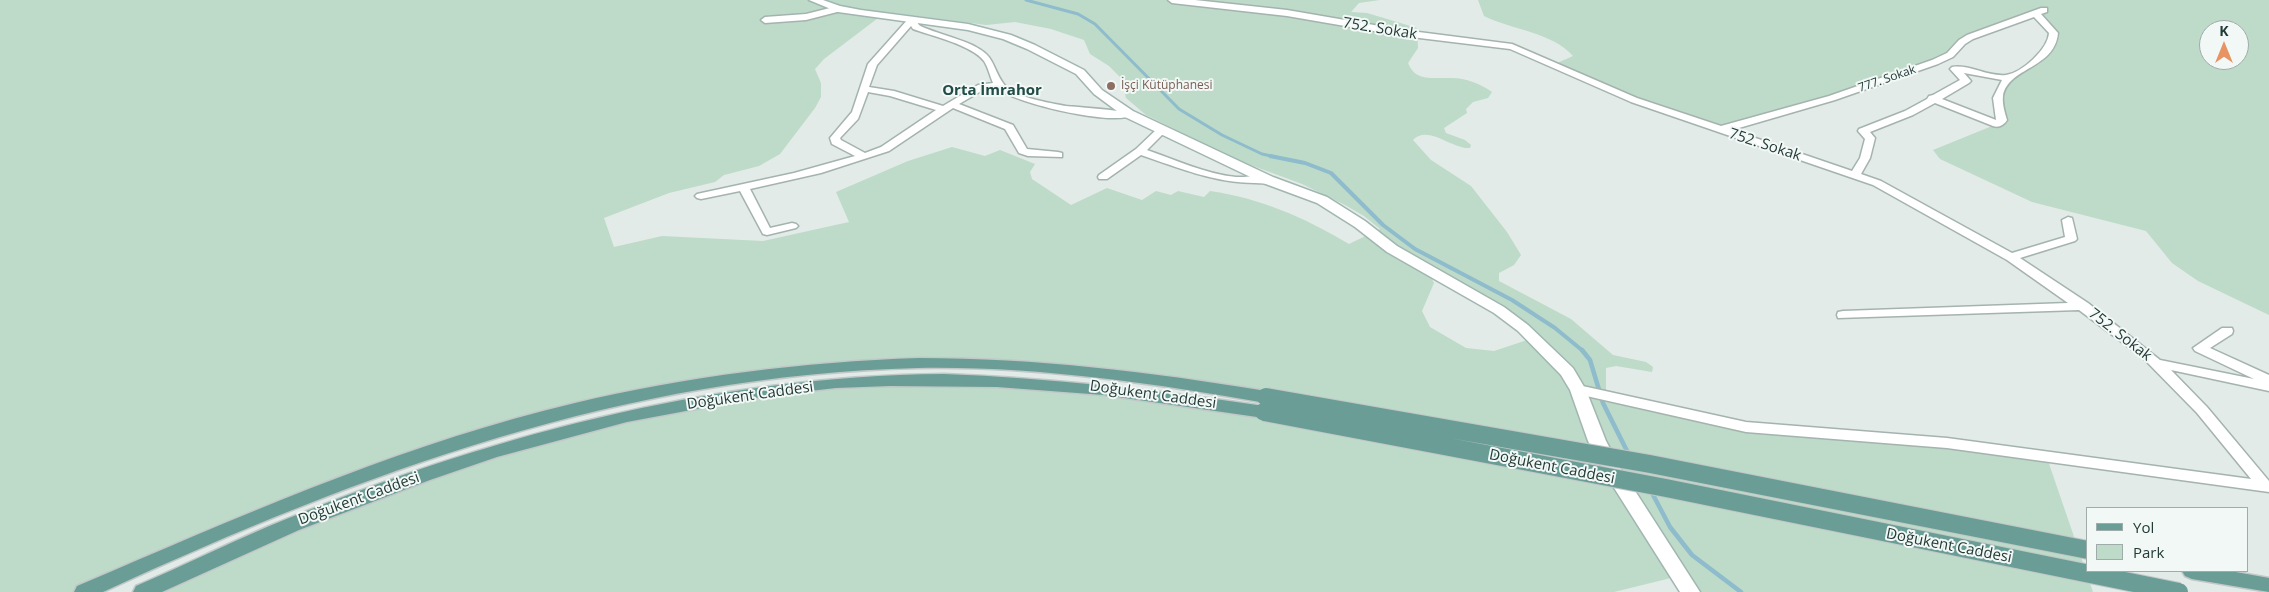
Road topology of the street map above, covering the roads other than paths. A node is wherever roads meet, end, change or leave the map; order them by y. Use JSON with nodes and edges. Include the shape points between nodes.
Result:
{"nodes":[{"id":1,"x":814,"y":0,"type":"edge"},
{"id":2,"x":1172,"y":0,"type":"edge"},
{"id":3,"x":838,"y":9,"type":"junction"},
{"id":4,"x":765,"y":20,"type":"dead end"},
{"id":5,"x":912,"y":20,"type":"junction"},
{"id":6,"x":1936,"y":62,"type":"junction"},
{"id":7,"x":1955,"y":69,"type":"junction"},
{"id":8,"x":2008,"y":78,"type":"junction"},
{"id":9,"x":1000,"y":85,"type":"junction"},
{"id":10,"x":865,"y":89,"type":"junction"},
{"id":11,"x":1932,"y":98,"type":"junction"},
{"id":12,"x":949,"y":108,"type":"junction"},
{"id":13,"x":1129,"y":114,"type":"junction"},
{"id":14,"x":1720,"y":130,"type":"junction"},
{"id":15,"x":1161,"y":131,"type":"junction"},
{"id":16,"x":1140,"y":151,"type":"junction"},
{"id":17,"x":1058,"y":155,"type":"dead end"},
{"id":18,"x":864,"y":156,"type":"junction"},
{"id":19,"x":1855,"y":175,"type":"junction"},
{"id":20,"x":1104,"y":177,"type":"dead end"},
{"id":21,"x":1268,"y":180,"type":"junction"},
{"id":22,"x":743,"y":187,"type":"junction"},
{"id":23,"x":701,"y":196,"type":"dead end"},
{"id":24,"x":2068,"y":220,"type":"dead end"},
{"id":25,"x":792,"y":226,"type":"dead end"},
{"id":26,"x":2011,"y":257,"type":"junction"},
{"id":27,"x":2084,"y":306,"type":"junction"},
{"id":28,"x":1843,"y":315,"type":"dead end"},
{"id":29,"x":2227,"y":331,"type":"dead end"},
{"id":30,"x":2156,"y":363,"type":"junction"},
{"id":31,"x":2269,"y":380,"type":"edge"},
{"id":32,"x":2269,"y":386,"type":"edge"},
{"id":33,"x":1578,"y":390,"type":"junction"},
{"id":34,"x":1265,"y":404,"type":"junction"},
{"id":35,"x":2267,"y":487,"type":"edge"},
{"id":36,"x":2086,"y":550,"type":"edge"},
{"id":37,"x":2197,"y":572,"type":"edge"},
{"id":38,"x":2269,"y":586,"type":"edge"},
{"id":39,"x":84,"y":592,"type":"edge"},
{"id":40,"x":144,"y":592,"type":"edge"},
{"id":41,"x":1690,"y":592,"type":"edge"},
{"id":42,"x":2179,"y":592,"type":"edge"}],
"edges":[{"from":1,"to":3,"type":"street"},
{"from":2,"to":14,"type":"street","name":"752. Sokak","via":[[1287,13],[1403,34],[1512,46],[1634,100]]},
{"from":3,"to":4,"type":"street","via":[[806,17]]},
{"from":3,"to":5,"type":"street"},
{"from":5,"to":9,"type":"street","via":[[916,27],[986,58]]},
{"from":5,"to":10,"type":"street","via":[[873,64]]},
{"from":5,"to":13,"type":"street","via":[[968,27],[1031,47],[1080,72],[1098,92]]},
{"from":6,"to":7,"type":"street"},
{"from":6,"to":8,"type":"street","name":"777. Sokak","via":[[1950,55],[1970,37],[2040,12],[2054,33],[2053,43],[2043,55]]},
{"from":6,"to":14,"type":"street","name":"777. Sokak","via":[[1832,98]]},
{"from":7,"to":8,"type":"street"},
{"from":7,"to":11,"type":"street","via":[[1966,81]]},
{"from":8,"to":11,"type":"street","via":[[1998,91],[2002,120],[1997,124]]},
{"from":9,"to":12,"type":"street","via":[[981,87]]},
{"from":9,"to":13,"type":"street","via":[[1017,95],[1079,112]]},
{"from":10,"to":12,"type":"street"},
{"from":10,"to":18,"type":"street","via":[[854,118],[834,138]]},
{"from":11,"to":19,"type":"street","via":[[1909,113],[1863,131],[1870,138]]},
{"from":12,"to":17,"type":"street","via":[[1009,128],[1023,151]]},
{"from":12,"to":18,"type":"street","via":[[885,149]]},
{"from":13,"to":15,"type":"street"},
{"from":14,"to":19,"type":"street","name":"752. Sokak"},
{"from":15,"to":16,"type":"street"},
{"from":15,"to":21,"type":"street"},
{"from":16,"to":20,"type":"street"},
{"from":16,"to":21,"type":"street","via":[[1210,175],[1236,180]]},
{"from":18,"to":22,"type":"street","via":[[840,165]]},
{"from":19,"to":26,"type":"street","name":"752. Sokak","via":[[1901,195]]},
{"from":21,"to":33,"type":"street","via":[[1322,200],[1392,249],[1499,310],[1544,348],[1567,372]]},
{"from":22,"to":23,"type":"street"},
{"from":22,"to":25,"type":"street","via":[[767,232]]},
{"from":24,"to":26,"type":"street","via":[[2071,239]]},
{"from":26,"to":27,"type":"street","name":"752. Sokak"},
{"from":27,"to":28,"type":"street"},
{"from":27,"to":30,"type":"street","name":"752. Sokak"},
{"from":29,"to":31,"type":"street","via":[[2200,348]]},
{"from":30,"to":32,"type":"street"},
{"from":30,"to":35,"type":"street","name":"752. Sokak","via":[[2202,410]]},
{"from":33,"to":35,"type":"street","via":[[1746,427],[1957,444]]},
{"from":33,"to":41,"type":"street","via":[[1597,441],[1613,472]]},
{"from":34,"to":36,"type":"main road","name":"Doğukent Caddesi","bridge":true,"via":[[1650,464]]},
{"from":34,"to":39,"type":"main road","name":"Doğukent Caddesi","via":[[1162,379],[1006,365],[836,367],[740,377],[626,398],[526,422],[411,457],[278,509]]},
{"from":34,"to":40,"type":"main road","name":"Doğukent Caddesi","via":[[1090,387],[916,380],[836,384],[738,395],[628,416],[530,442],[416,478],[291,525]]},
{"from":34,"to":42,"type":"main road","name":"Doğukent Caddesi","bridge":true},
{"from":37,"to":38,"type":"main road"}]}
